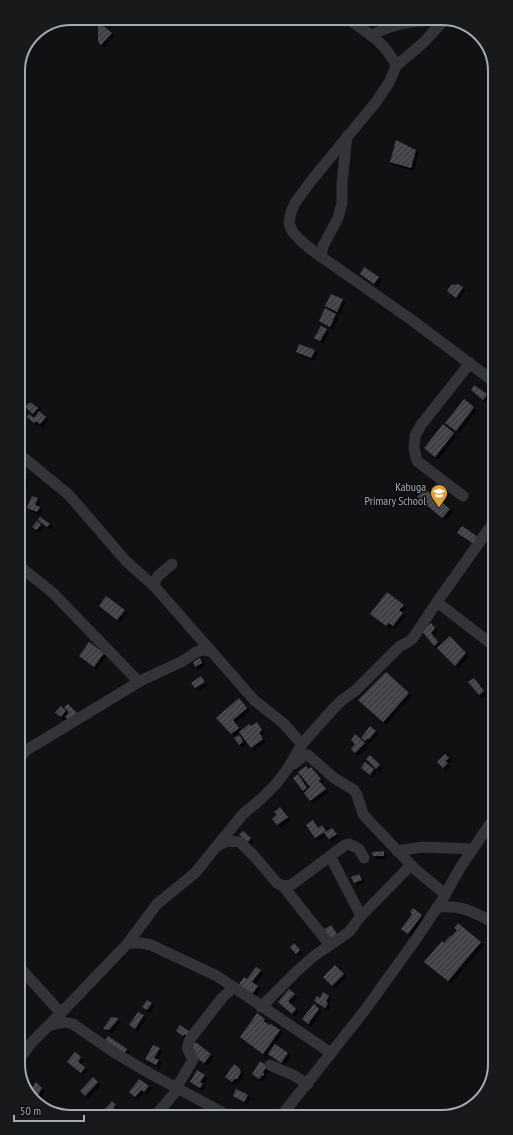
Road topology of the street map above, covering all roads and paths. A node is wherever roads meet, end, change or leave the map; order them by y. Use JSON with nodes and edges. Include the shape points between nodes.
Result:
{"nodes":[{"id":1,"x":356,"y":25,"type":"edge"},
{"id":2,"x":400,"y":25,"type":"edge"},
{"id":3,"x":441,"y":25,"type":"edge"},
{"id":4,"x":371,"y":36,"type":"junction"},
{"id":5,"x":396,"y":66,"type":"junction"},
{"id":6,"x":347,"y":136,"type":"junction"},
{"id":7,"x":322,"y":257,"type":"junction"},
{"id":8,"x":470,"y":363,"type":"junction"},
{"id":9,"x":488,"y":377,"type":"edge"},
{"id":10,"x":25,"y":459,"type":"edge"},
{"id":11,"x":463,"y":496,"type":"dead end"},
{"id":12,"x":488,"y":529,"type":"edge"},
{"id":13,"x":172,"y":564,"type":"dead end"},
{"id":14,"x":25,"y":570,"type":"edge"},
{"id":15,"x":155,"y":587,"type":"junction"},
{"id":16,"x":437,"y":602,"type":"junction"},
{"id":17,"x":488,"y":641,"type":"edge"},
{"id":18,"x":210,"y":651,"type":"junction"},
{"id":19,"x":138,"y":682,"type":"junction"},
{"id":20,"x":302,"y":744,"type":"junction"},
{"id":21,"x":25,"y":751,"type":"edge"},
{"id":22,"x":288,"y":768,"type":"junction"},
{"id":23,"x":488,"y":827,"type":"edge"},
{"id":24,"x":216,"y":847,"type":"junction"},
{"id":25,"x":473,"y":849,"type":"junction"},
{"id":26,"x":397,"y":850,"type":"junction"},
{"id":27,"x":330,"y":856,"type":"junction"},
{"id":28,"x":364,"y":858,"type":"dead end"},
{"id":29,"x":412,"y":865,"type":"junction"},
{"id":30,"x":283,"y":886,"type":"junction"},
{"id":31,"x":445,"y":894,"type":"junction"},
{"id":32,"x":438,"y":907,"type":"junction"},
{"id":33,"x":361,"y":916,"type":"junction"},
{"id":34,"x":488,"y":918,"type":"edge"},
{"id":35,"x":128,"y":943,"type":"junction"},
{"id":36,"x":330,"y":945,"type":"junction"},
{"id":37,"x":25,"y":973,"type":"edge"},
{"id":38,"x":233,"y":988,"type":"junction"},
{"id":39,"x":261,"y":1007,"type":"junction"},
{"id":40,"x":62,"y":1013,"type":"junction"},
{"id":41,"x":48,"y":1025,"type":"junction"},
{"id":42,"x":25,"y":1052,"type":"edge"},
{"id":43,"x":331,"y":1053,"type":"junction"},
{"id":44,"x":270,"y":1065,"type":"dead end"},
{"id":45,"x":308,"y":1084,"type":"junction"},
{"id":46,"x":177,"y":1088,"type":"junction"},
{"id":47,"x":160,"y":1110,"type":"edge"},
{"id":48,"x":218,"y":1110,"type":"edge"},
{"id":49,"x":286,"y":1110,"type":"edge"}],
"edges":[{"from":1,"to":4,"type":"street"},
{"from":2,"to":4,"type":"street","via":[[389,27]]},
{"from":3,"to":5,"type":"street"},
{"from":4,"to":5,"type":"street","via":[[380,42]]},
{"from":5,"to":6,"type":"street","via":[[390,81],[376,102]]},
{"from":6,"to":7,"type":"street","via":[[342,203],[338,218],[323,246]]},
{"from":6,"to":7,"type":"street","via":[[311,181],[291,212],[289,223],[292,231]]},
{"from":7,"to":8,"type":"street"},
{"from":8,"to":9,"type":"street"},
{"from":8,"to":11,"type":"street","via":[[421,425],[415,436],[414,448],[417,461]]},
{"from":10,"to":15,"type":"street","via":[[69,495],[126,561]]},
{"from":12,"to":16,"type":"street"},
{"from":13,"to":15,"type":"street","via":[[158,576]]},
{"from":14,"to":19,"type":"street","via":[[52,592]]},
{"from":15,"to":18,"type":"street"},
{"from":16,"to":17,"type":"street"},
{"from":16,"to":20,"type":"street","via":[[413,638],[400,646],[356,690],[341,701]]},
{"from":18,"to":19,"type":"street","via":[[196,652],[183,662]]},
{"from":18,"to":20,"type":"street","via":[[254,700],[283,723]]},
{"from":19,"to":21,"type":"street"},
{"from":20,"to":22,"type":"street"},
{"from":22,"to":24,"type":"street","via":[[276,784],[243,814]]},
{"from":22,"to":26,"type":"street","via":[[306,755],[334,778],[354,790],[364,814]]},
{"from":23,"to":25,"type":"street"},
{"from":24,"to":30,"type":"street","via":[[228,841],[240,842],[277,883]]},
{"from":24,"to":35,"type":"street","via":[[195,873],[157,904]]},
{"from":25,"to":26,"type":"street","via":[[423,847]]},
{"from":25,"to":31,"type":"street"},
{"from":26,"to":29,"type":"street"},
{"from":27,"to":28,"type":"street","via":[[349,844],[359,849]]},
{"from":27,"to":30,"type":"street","via":[[291,885]]},
{"from":27,"to":33,"type":"street"},
{"from":29,"to":31,"type":"street"},
{"from":29,"to":33,"type":"street"},
{"from":30,"to":36,"type":"street"},
{"from":31,"to":32,"type":"street"},
{"from":32,"to":34,"type":"street","via":[[457,906]]},
{"from":32,"to":43,"type":"street"},
{"from":33,"to":36,"type":"street","via":[[350,932]]},
{"from":35,"to":38,"type":"street","via":[[151,945],[217,976]]},
{"from":35,"to":40,"type":"street"},
{"from":36,"to":39,"type":"street","via":[[295,973]]},
{"from":37,"to":40,"type":"street"},
{"from":38,"to":39,"type":"street"},
{"from":38,"to":46,"type":"street","via":[[222,998],[190,1040],[187,1050],[193,1060]]},
{"from":39,"to":43,"type":"street"},
{"from":40,"to":41,"type":"street"},
{"from":41,"to":42,"type":"street"},
{"from":41,"to":46,"type":"street","via":[[64,1022],[73,1024],[112,1051]]},
{"from":43,"to":45,"type":"street"},
{"from":44,"to":45,"type":"street"},
{"from":45,"to":49,"type":"street"},
{"from":46,"to":47,"type":"street"},
{"from":46,"to":48,"type":"street"}]}
